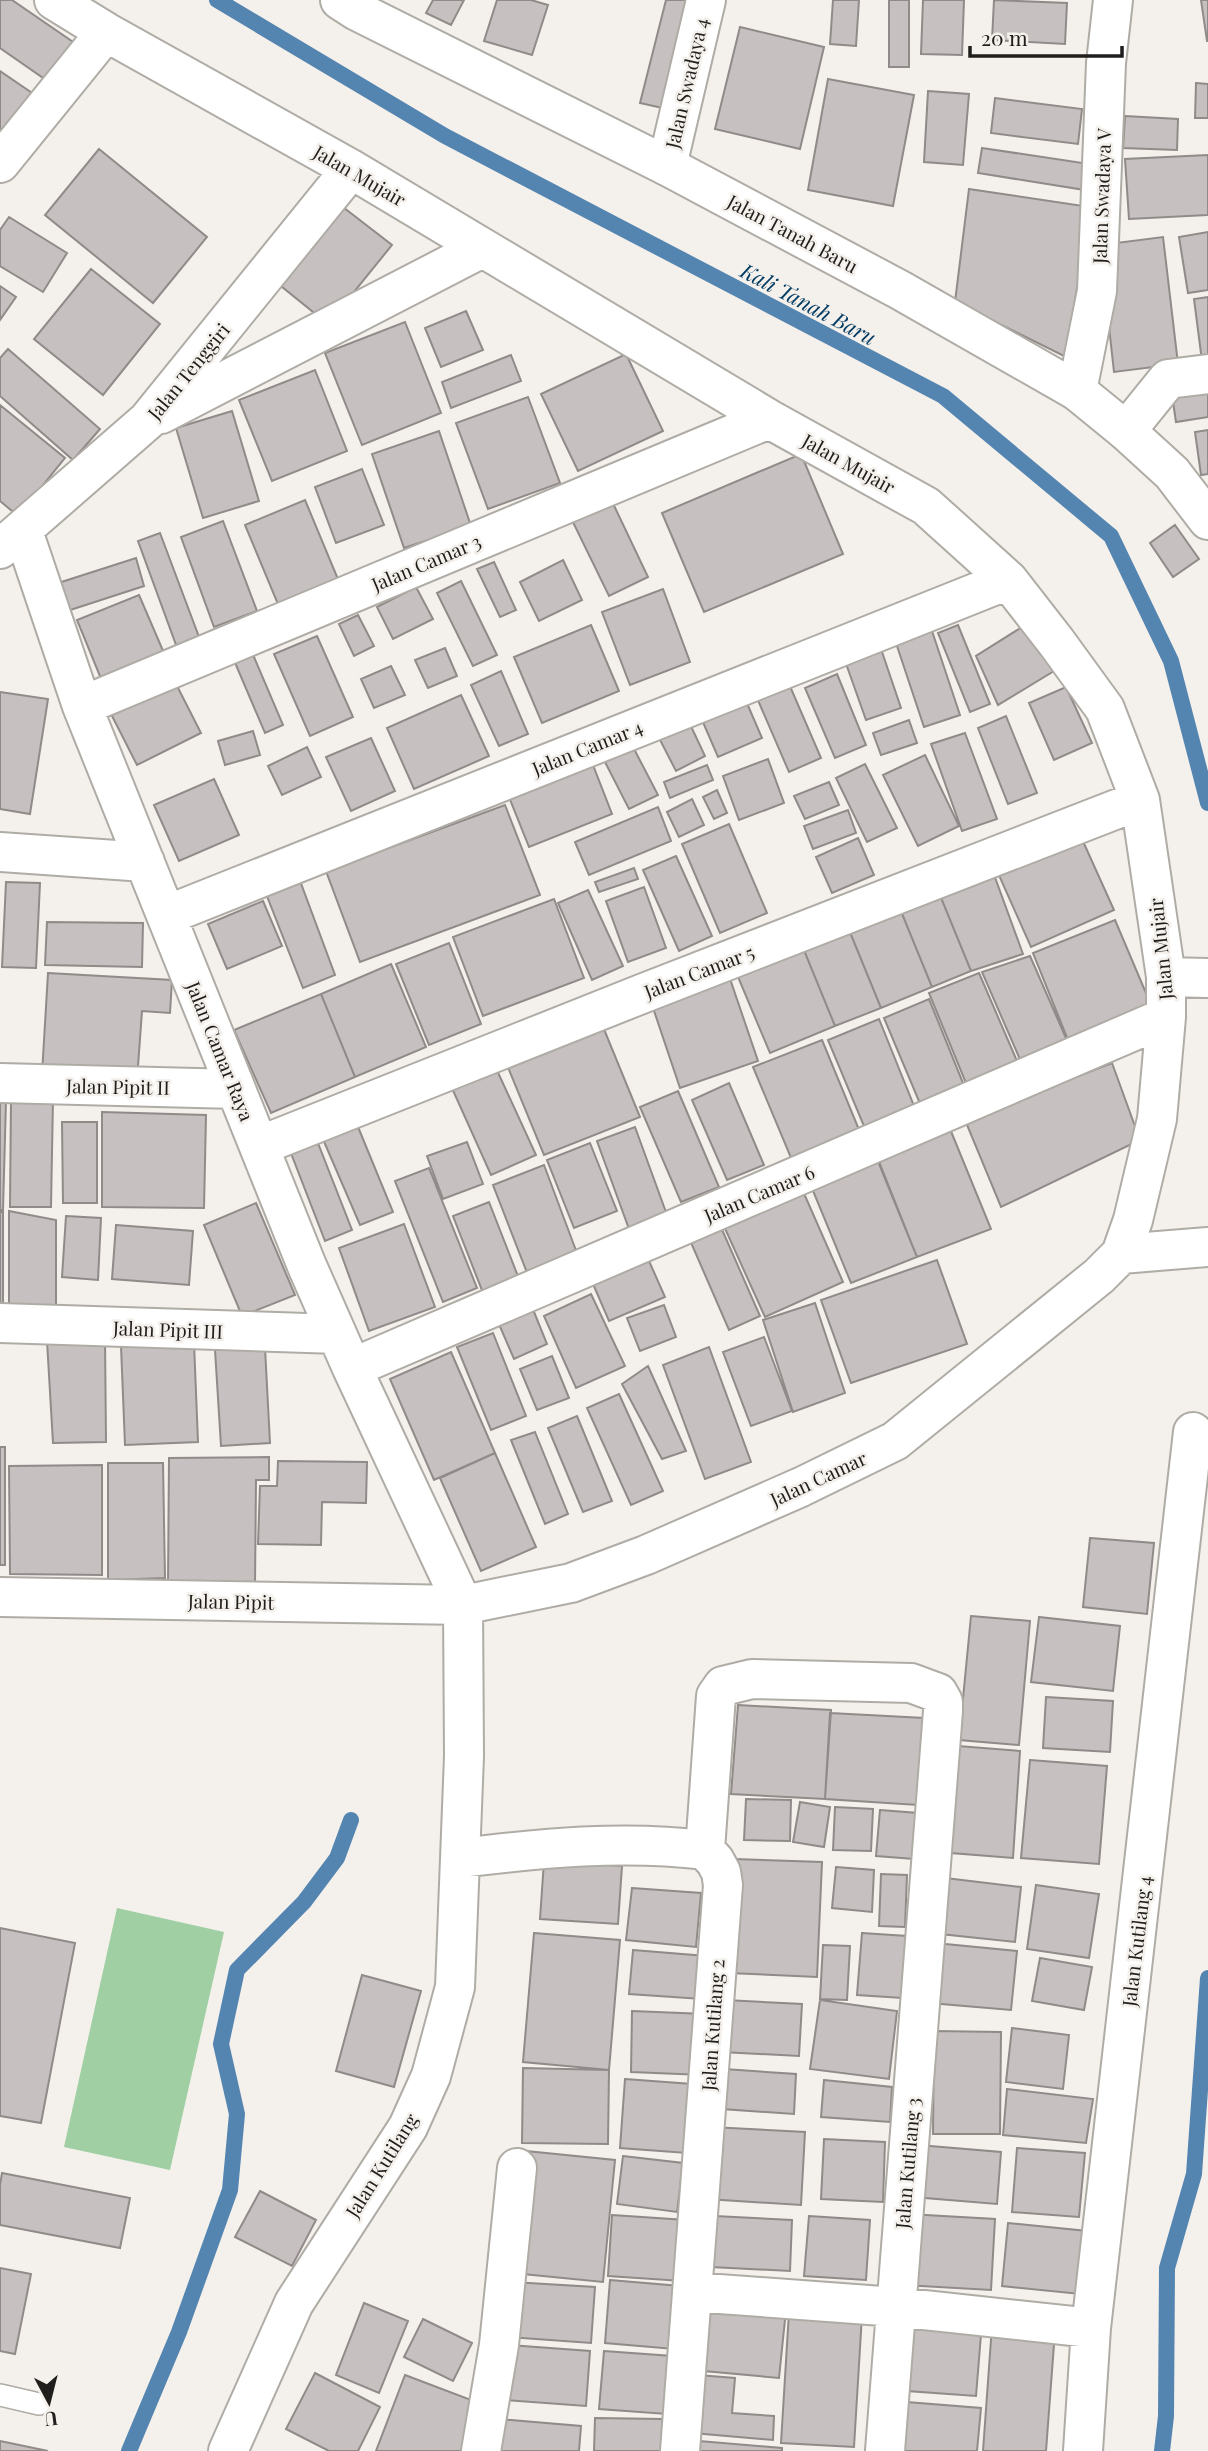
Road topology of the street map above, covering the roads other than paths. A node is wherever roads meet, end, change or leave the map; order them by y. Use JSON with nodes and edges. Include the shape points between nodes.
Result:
{"nodes":[{"id":1,"x":54,"y":0,"type":"edge"},
{"id":2,"x":340,"y":0,"type":"edge"},
{"id":3,"x":706,"y":0,"type":"edge"},
{"id":4,"x":1113,"y":0,"type":"edge"},
{"id":5,"x":106,"y":32,"type":"junction"},
{"id":6,"x":0,"y":163,"type":"edge"},
{"id":7,"x":667,"y":166,"type":"junction"},
{"id":8,"x":351,"y":169,"type":"junction"},
{"id":9,"x":482,"y":248,"type":"junction"},
{"id":10,"x":1208,"y":374,"type":"edge"},
{"id":11,"x":1077,"y":391,"type":"junction"},
{"id":12,"x":769,"y":419,"type":"junction"},
{"id":13,"x":148,"y":420,"type":"junction"},
{"id":14,"x":1126,"y":431,"type":"junction"},
{"id":15,"x":1208,"y":520,"type":"edge"},
{"id":16,"x":8,"y":531,"type":"edge"},
{"id":17,"x":1008,"y":580,"type":"junction"},
{"id":18,"x":82,"y":706,"type":"junction"},
{"id":19,"x":1140,"y":800,"type":"junction"},
{"id":20,"x":0,"y":852,"type":"edge"},
{"id":21,"x":145,"y":862,"type":"junction"},
{"id":22,"x":166,"y":915,"type":"junction"},
{"id":23,"x":1192,"y":978,"type":"edge"},
{"id":24,"x":1166,"y":1017,"type":"junction"},
{"id":25,"x":0,"y":1083,"type":"edge"},
{"id":26,"x":236,"y":1089,"type":"junction"},
{"id":27,"x":260,"y":1146,"type":"junction"},
{"id":28,"x":1190,"y":1248,"type":"edge"},
{"id":29,"x":1121,"y":1254,"type":"junction"},
{"id":30,"x":0,"y":1323,"type":"edge"},
{"id":31,"x":345,"y":1351,"type":"junction"},
{"id":32,"x":1193,"y":1432,"type":"dead end"},
{"id":33,"x":1196,"y":1581,"type":"edge"},
{"id":34,"x":0,"y":1597,"type":"edge"},
{"id":35,"x":463,"y":1605,"type":"junction"},
{"id":36,"x":705,"y":1850,"type":"junction"},
{"id":37,"x":461,"y":1858,"type":"junction"},
{"id":38,"x":517,"y":2168,"type":"dead end"},
{"id":39,"x":692,"y":2292,"type":"junction"},
{"id":40,"x":896,"y":2307,"type":"junction"},
{"id":41,"x":1091,"y":2328,"type":"junction"},
{"id":42,"x":0,"y":2395,"type":"edge"},
{"id":43,"x":39,"y":2404,"type":"dead end"},
{"id":44,"x":228,"y":2451,"type":"edge"},
{"id":45,"x":481,"y":2451,"type":"edge"},
{"id":46,"x":680,"y":2451,"type":"edge"},
{"id":47,"x":886,"y":2451,"type":"edge"},
{"id":48,"x":1083,"y":2451,"type":"edge"}],
"edges":[{"from":1,"to":5,"type":"street","name":"Jalan Mujair"},
{"from":2,"to":7,"type":"street","name":"Jalan Tanah Baru"},
{"from":3,"to":7,"type":"street","name":"Jalan Swadaya 4"},
{"from":4,"to":11,"type":"street","name":"Jalan Swadaya V","via":[[1106,63],[1097,291]]},
{"from":5,"to":6,"type":"street"},
{"from":5,"to":8,"type":"street","name":"Jalan Mujair"},
{"from":7,"to":11,"type":"street","name":"Jalan Tanah Baru"},
{"from":8,"to":9,"type":"street","name":"Jalan Mujair"},
{"from":8,"to":13,"type":"street","name":"Jalan Tenggiri"},
{"from":9,"to":12,"type":"street","name":"Jalan Mujair"},
{"from":9,"to":13,"type":"street"},
{"from":10,"to":14,"type":"street","via":[[1168,379]]},
{"from":11,"to":14,"type":"street","name":"Jalan Tanah Baru"},
{"from":12,"to":17,"type":"street","name":"Jalan Mujair","via":[[926,506]]},
{"from":12,"to":18,"type":"street","name":"Jalan Camar 3"},
{"from":13,"to":16,"type":"street","name":"Jalan Tenggiri"},
{"from":14,"to":15,"type":"street","name":"Jalan Tanah Baru","via":[[1172,473]]},
{"from":16,"to":18,"type":"street","name":"Jalan Camar Raya"},
{"from":17,"to":19,"type":"street","name":"Jalan Mujair","via":[[1105,709]]},
{"from":17,"to":22,"type":"street","name":"Jalan Camar 4"},
{"from":18,"to":21,"type":"street","name":"Jalan Camar Raya"},
{"from":19,"to":23,"type":"street","name":"Jalan Mujair"},
{"from":19,"to":27,"type":"street","name":"Jalan Camar 5"},
{"from":20,"to":21,"type":"street"},
{"from":21,"to":22,"type":"street","name":"Jalan Camar Raya"},
{"from":22,"to":26,"type":"street","name":"Jalan Camar Raya"},
{"from":23,"to":24,"type":"street","name":"Jalan Mujair"},
{"from":24,"to":29,"type":"street","name":"Jalan Mujair","via":[[1157,1119]]},
{"from":24,"to":31,"type":"street","name":"Jalan Camar 6"},
{"from":25,"to":26,"type":"street","name":"Jalan Pipit II"},
{"from":26,"to":27,"type":"street","name":"Jalan Camar Raya"},
{"from":27,"to":31,"type":"street","name":"Jalan Camar Raya"},
{"from":28,"to":29,"type":"street"},
{"from":29,"to":35,"type":"street","name":"Jalan Camar","via":[[895,1441],[646,1556],[571,1583]]},
{"from":30,"to":31,"type":"street","name":"Jalan Pipit III"},
{"from":31,"to":35,"type":"street","name":"Jalan Camar Raya"},
{"from":32,"to":33,"type":"street","name":"Jalan Kutilang 4"},
{"from":33,"to":41,"type":"street","name":"Jalan Kutilang 4"},
{"from":34,"to":35,"type":"street","name":"Jalan Pipit"},
{"from":35,"to":37,"type":"street","name":"Jalan Kutilang"},
{"from":36,"to":37,"type":"street","via":[[660,1844],[550,1847]]},
{"from":36,"to":39,"type":"street","name":"Jalan Kutilang 2","via":[[721,1872],[723,1885]]},
{"from":36,"to":40,"type":"street","name":"Jalan Kutilang 3","via":[[716,1696],[723,1686],[752,1679],[911,1684],[938,1693],[943,1702]]},
{"from":37,"to":44,"type":"street","name":"Jalan Kutilang","via":[[455,1987],[431,2076],[408,2127],[294,2303]]},
{"from":38,"to":45,"type":"street","via":[[499,2345]]},
{"from":39,"to":40,"type":"street"},
{"from":39,"to":46,"type":"street","name":"Jalan Kutilang 2"},
{"from":40,"to":41,"type":"street"},
{"from":40,"to":47,"type":"street","name":"Jalan Kutilang 3"},
{"from":41,"to":48,"type":"street","name":"Jalan Kutilang 4"},
{"from":42,"to":43,"type":"lane"}]}
